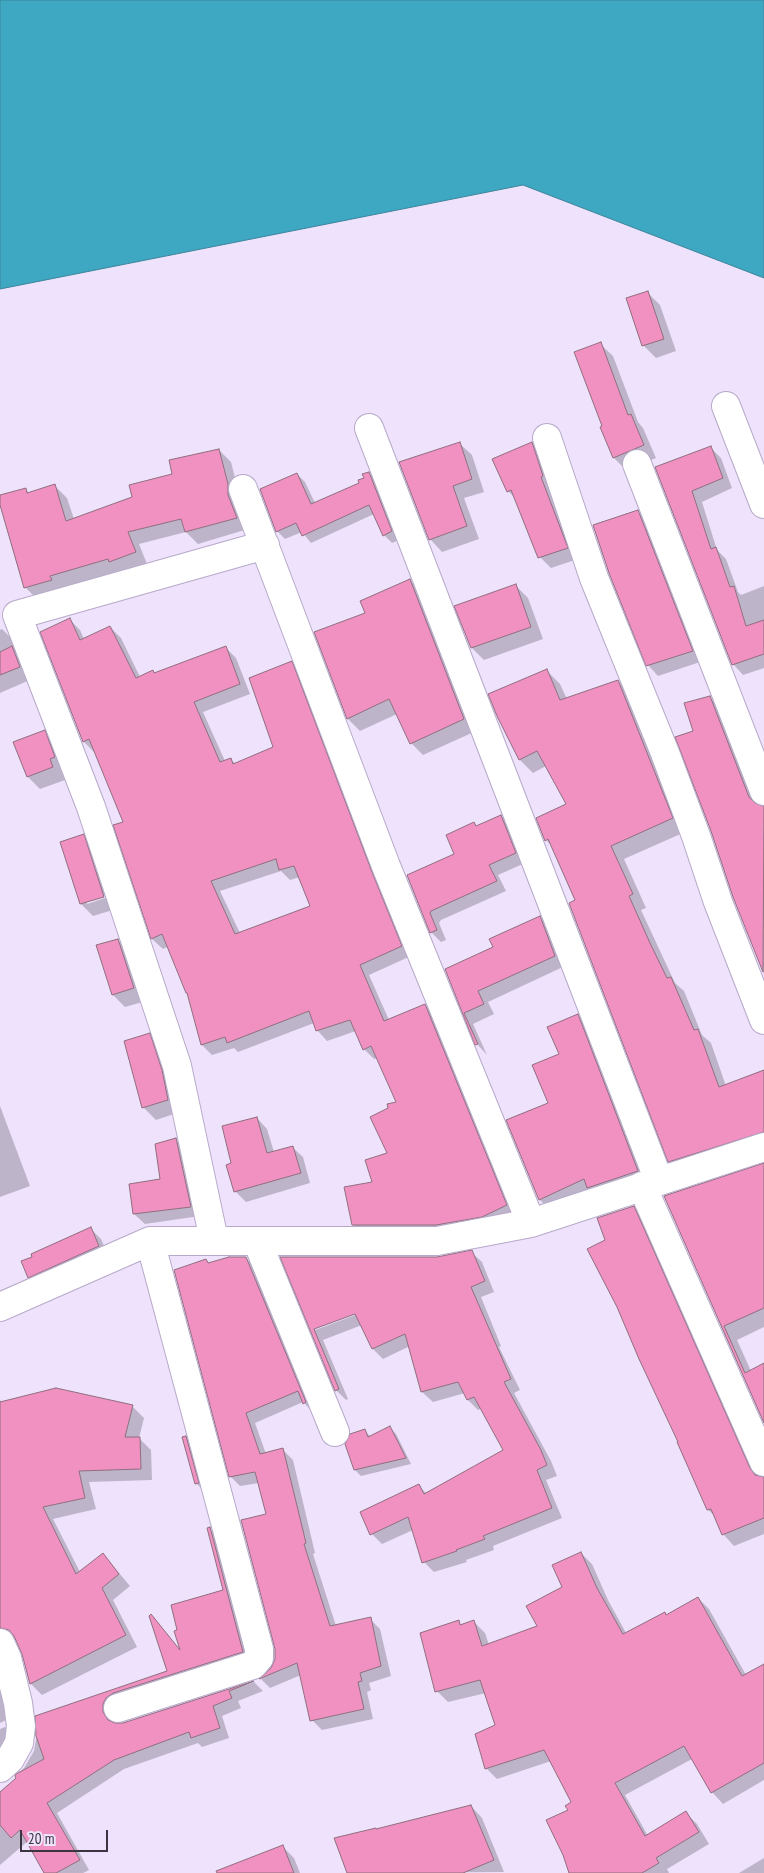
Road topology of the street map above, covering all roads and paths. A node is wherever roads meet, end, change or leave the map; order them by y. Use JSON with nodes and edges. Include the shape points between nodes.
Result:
{"nodes":[{"id":1,"x":726,"y":406,"type":"dead end"},
{"id":2,"x":370,"y":428,"type":"dead end"},
{"id":3,"x":547,"y":438,"type":"dead end"},
{"id":4,"x":637,"y":464,"type":"dead end"},
{"id":5,"x":243,"y":490,"type":"dead end"},
{"id":6,"x":764,"y":504,"type":"edge"},
{"id":7,"x":265,"y":545,"type":"junction"},
{"id":8,"x":764,"y":791,"type":"edge"},
{"id":9,"x":764,"y":1020,"type":"edge"},
{"id":10,"x":764,"y":1147,"type":"edge"},
{"id":11,"x":650,"y":1183,"type":"junction"},
{"id":12,"x":531,"y":1222,"type":"junction"},
{"id":13,"x":150,"y":1240,"type":"junction"},
{"id":14,"x":214,"y":1240,"type":"junction"},
{"id":15,"x":257,"y":1241,"type":"junction"},
{"id":16,"x":0,"y":1306,"type":"edge"},
{"id":17,"x":334,"y":1432,"type":"dead end"},
{"id":18,"x":764,"y":1462,"type":"edge"},
{"id":19,"x":0,"y":1643,"type":"edge"},
{"id":20,"x":118,"y":1708,"type":"dead end"},
{"id":21,"x":0,"y":1768,"type":"edge"}],
"edges":[{"from":1,"to":6,"type":"street"},
{"from":2,"to":11,"type":"street"},
{"from":3,"to":9,"type":"street","via":[[594,578],[665,753]]},
{"from":4,"to":8,"type":"street"},
{"from":5,"to":7,"type":"street"},
{"from":7,"to":12,"type":"street","via":[[386,866]]},
{"from":7,"to":14,"type":"street","via":[[17,614],[91,807],[177,1066]]},
{"from":10,"to":11,"type":"street"},
{"from":11,"to":12,"type":"street"},
{"from":11,"to":18,"type":"street"},
{"from":12,"to":15,"type":"street","via":[[437,1240]]},
{"from":13,"to":14,"type":"street"},
{"from":13,"to":16,"type":"street"},
{"from":13,"to":20,"type":"street","via":[[259,1658],[253,1665]]},
{"from":14,"to":15,"type":"street"},
{"from":15,"to":17,"type":"street"},
{"from":19,"to":21,"type":"street","via":[[8,1658],[21,1726],[19,1743],[10,1759]]}]}
